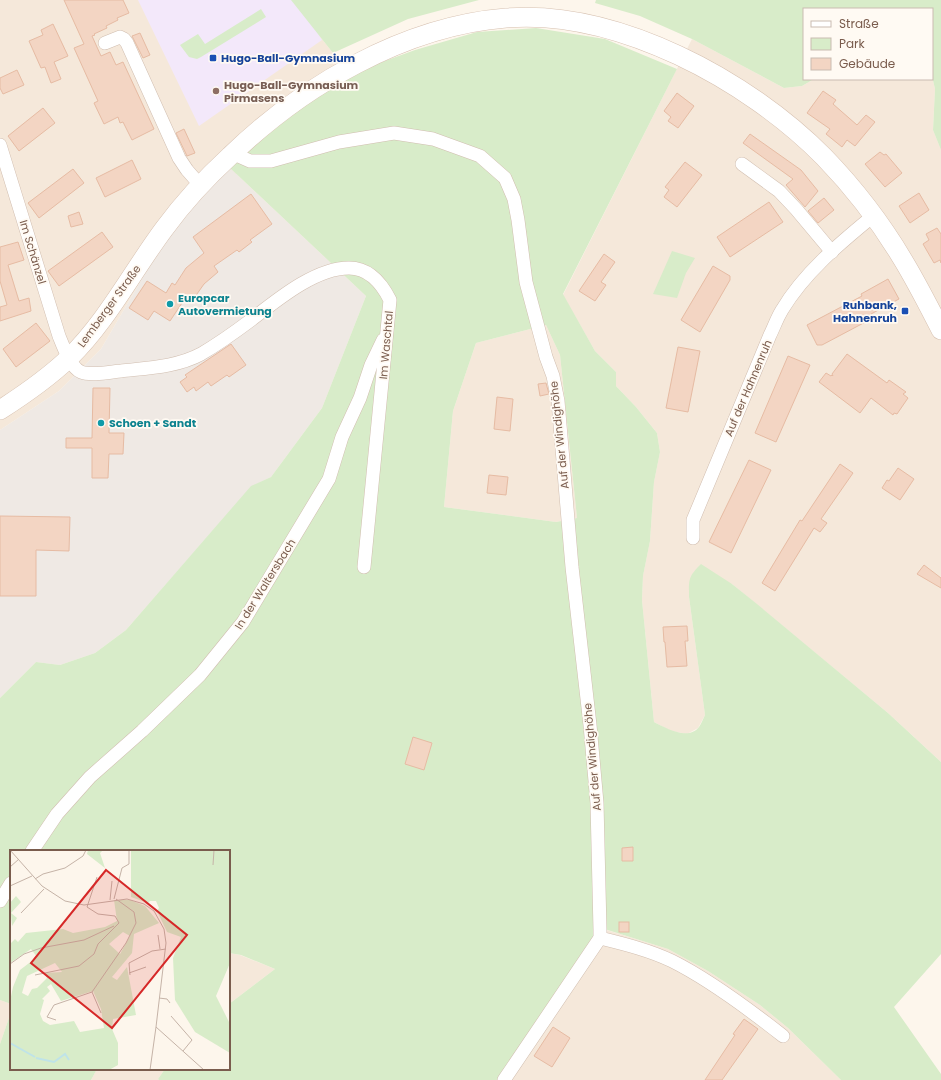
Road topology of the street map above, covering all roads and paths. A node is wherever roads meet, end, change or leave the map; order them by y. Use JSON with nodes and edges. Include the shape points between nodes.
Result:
{"nodes":[{"id":1,"x":105,"y":43,"type":"dead end"},
{"id":2,"x":0,"y":145,"type":"edge"},
{"id":3,"x":232,"y":153,"type":"junction"},
{"id":4,"x":742,"y":164,"type":"dead end"},
{"id":5,"x":201,"y":186,"type":"junction"},
{"id":6,"x":874,"y":216,"type":"junction"},
{"id":7,"x":832,"y":252,"type":"junction"},
{"id":8,"x":388,"y":329,"type":"junction"},
{"id":9,"x":941,"y":330,"type":"edge"},
{"id":10,"x":69,"y":358,"type":"junction"},
{"id":11,"x":0,"y":410,"type":"edge"},
{"id":12,"x":693,"y":538,"type":"dead end"},
{"id":13,"x":364,"y":567,"type":"dead end"},
{"id":14,"x":33,"y":850,"type":"edge"},
{"id":15,"x":10,"y":885,"type":"edge"},
{"id":16,"x":0,"y":901,"type":"edge"},
{"id":17,"x":600,"y":938,"type":"junction"},
{"id":18,"x":783,"y":1036,"type":"dead end"},
{"id":19,"x":504,"y":1080,"type":"edge"}],
"edges":[{"from":1,"to":5,"type":"street","via":[[120,37],[127,42],[179,158]]},
{"from":2,"to":10,"type":"street","name":"Im Schänzel","via":[[57,329]]},
{"from":3,"to":5,"type":"main road","name":"Lemberger Straße"},
{"from":3,"to":6,"type":"main road","name":"Lemberger Straße","via":[[313,90],[391,47],[437,31],[483,20],[549,18],[597,26],[624,34],[677,55],[742,90],[783,120],[824,157]]},
{"from":3,"to":17,"type":"street","name":"Auf der Windighöhe","via":[[250,161],[272,161],[338,142],[394,133],[433,139],[480,156],[505,178],[514,199],[526,282],[558,401],[572,567],[596,788]]},
{"from":4,"to":7,"type":"street","via":[[783,195]]},
{"from":5,"to":10,"type":"main road","name":"Lemberger Straße","via":[[164,228],[94,329]]},
{"from":6,"to":7,"type":"street","name":"Auf der Hahnenruh"},
{"from":6,"to":9,"type":"main road","name":"Lemberger Straße","via":[[904,260]]},
{"from":7,"to":12,"type":"street","name":"Auf der Hahnenruh","via":[[792,295],[770,335],[692,520]]},
{"from":8,"to":10,"type":"street","name":"Im Waschtal","via":[[390,300],[384,289],[374,277],[348,268],[324,272],[290,290],[217,344],[178,362],[90,373],[81,372]]},
{"from":8,"to":13,"type":"street","name":"Im Waschtal"},
{"from":8,"to":14,"type":"street","name":"In der Waltersbach","via":[[342,437],[329,479],[243,622],[200,674],[90,777],[57,814]]},
{"from":10,"to":11,"type":"main road","name":"Lemberger Straße","via":[[28,392]]},
{"from":15,"to":16,"type":"street"},
{"from":17,"to":18,"type":"street","via":[[650,952],[672,962],[720,990]]},
{"from":17,"to":19,"type":"street"}]}
